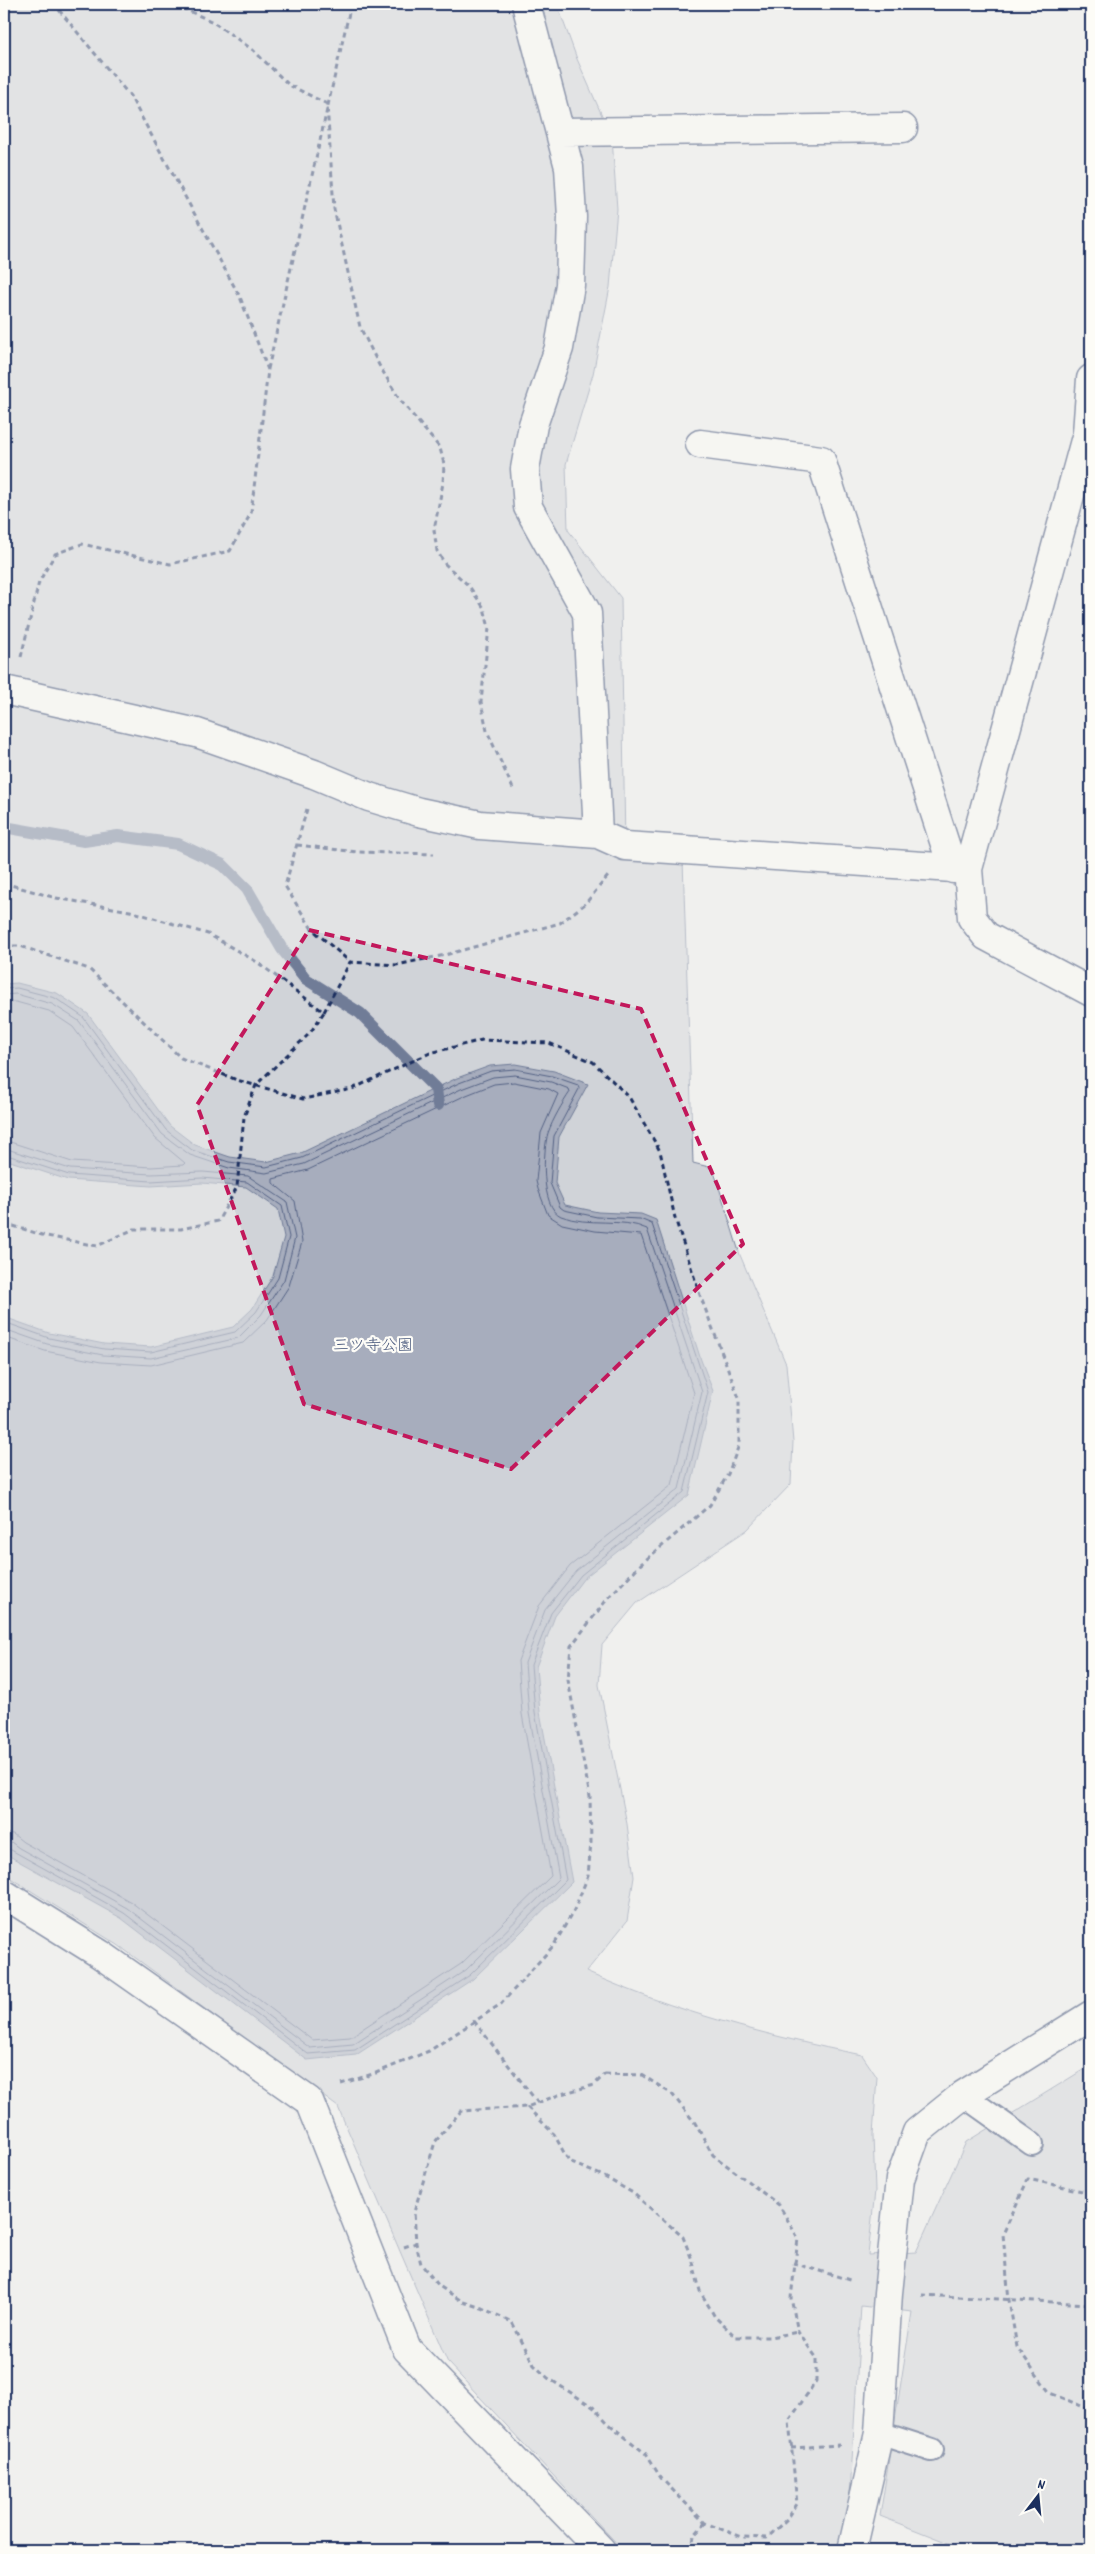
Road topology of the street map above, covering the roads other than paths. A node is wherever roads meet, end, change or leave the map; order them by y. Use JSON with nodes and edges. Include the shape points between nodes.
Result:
{"nodes":[{"id":1,"x":526,"y":4,"type":"edge"},
{"id":2,"x":903,"y":128,"type":"dead end"},
{"id":3,"x":560,"y":132,"type":"junction"},
{"id":4,"x":1091,"y":379,"type":"edge"},
{"id":5,"x":700,"y":444,"type":"dead end"},
{"id":6,"x":8,"y":691,"type":"edge"},
{"id":7,"x":598,"y":834,"type":"junction"},
{"id":8,"x":960,"y":869,"type":"junction"},
{"id":9,"x":1091,"y":992,"type":"edge"},
{"id":10,"x":4,"y":1894,"type":"edge"},
{"id":11,"x":1091,"y":2015,"type":"edge"},
{"id":12,"x":962,"y":2095,"type":"junction"},
{"id":13,"x":1032,"y":2144,"type":"dead end"},
{"id":14,"x":879,"y":2434,"type":"junction"},
{"id":15,"x":932,"y":2450,"type":"dead end"},
{"id":16,"x":601,"y":2550,"type":"edge"},
{"id":17,"x":852,"y":2550,"type":"edge"}],
"edges":[{"from":1,"to":3,"type":"street"},
{"from":2,"to":3,"type":"street"},
{"from":3,"to":7,"type":"street","via":[[569,167],[572,217],[570,285],[560,348],[533,425],[524,470],[528,507],[587,613]]},
{"from":4,"to":8,"type":"street","via":[[1086,433]]},
{"from":5,"to":8,"type":"street","via":[[821,460]]},
{"from":6,"to":7,"type":"street","via":[[198,732],[370,798],[419,812],[480,825]]},
{"from":7,"to":8,"type":"street","via":[[625,846]]},
{"from":8,"to":9,"type":"street","via":[[972,918],[986,936]]},
{"from":10,"to":16,"type":"street","via":[[100,1954],[309,2101],[407,2348]]},
{"from":11,"to":12,"type":"street"},
{"from":12,"to":13,"type":"lane"},
{"from":12,"to":14,"type":"street","via":[[917,2132],[900,2179],[888,2293]]},
{"from":14,"to":15,"type":"lane"},
{"from":14,"to":17,"type":"street"}]}
